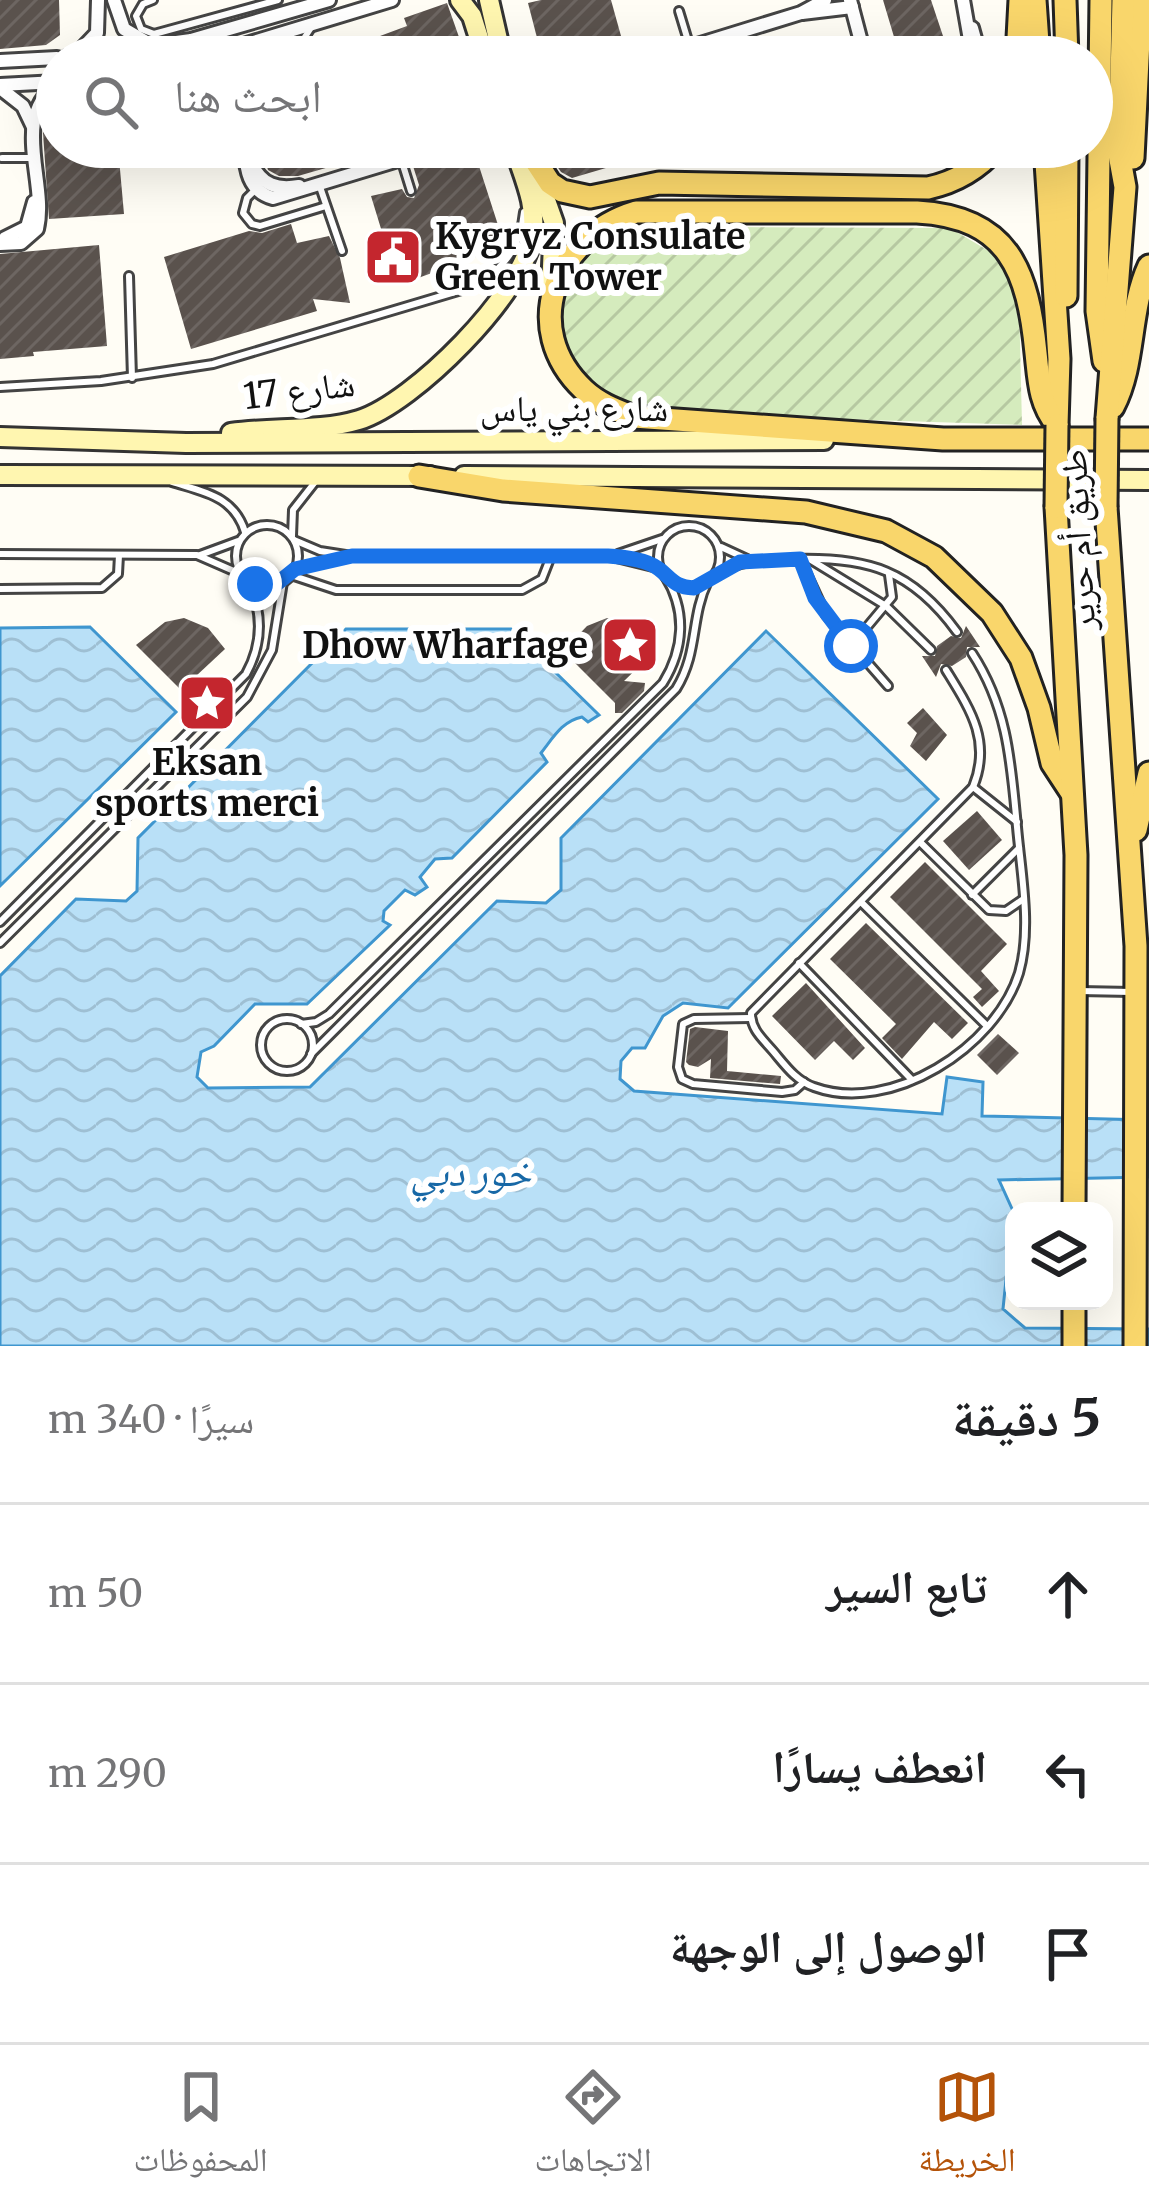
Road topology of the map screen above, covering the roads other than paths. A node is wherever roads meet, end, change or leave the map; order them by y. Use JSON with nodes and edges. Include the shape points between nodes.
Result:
{"nodes":[{"id":1,"x":98,"y":0,"type":"edge"},
{"id":2,"x":114,"y":0,"type":"edge"},
{"id":3,"x":153,"y":0,"type":"edge"},
{"id":4,"x":278,"y":0,"type":"edge"},
{"id":5,"x":329,"y":0,"type":"edge"},
{"id":6,"x":392,"y":0,"type":"edge"},
{"id":7,"x":460,"y":0,"type":"edge"},
{"id":8,"x":825,"y":0,"type":"edge"},
{"id":9,"x":963,"y":0,"type":"edge"},
{"id":10,"x":1020,"y":0,"type":"edge"},
{"id":11,"x":1035,"y":0,"type":"edge"},
{"id":12,"x":1065,"y":0,"type":"edge"},
{"id":13,"x":1101,"y":0,"type":"edge"},
{"id":14,"x":1123,"y":0,"type":"edge"},
{"id":15,"x":1141,"y":0,"type":"edge"},
{"id":16,"x":494,"y":3,"type":"edge"},
{"id":17,"x":851,"y":3,"type":"edge"},
{"id":18,"x":679,"y":10,"type":"dead end"},
{"id":19,"x":236,"y":13,"type":"junction"},
{"id":20,"x":801,"y":14,"type":"junction"},
{"id":21,"x":967,"y":16,"type":"junction"},
{"id":22,"x":313,"y":24,"type":"junction"},
{"id":23,"x":227,"y":31,"type":"junction"},
{"id":24,"x":94,"y":36,"type":"edge"},
{"id":25,"x":131,"y":36,"type":"edge"},
{"id":26,"x":203,"y":36,"type":"edge"},
{"id":27,"x":275,"y":36,"type":"edge"},
{"id":28,"x":306,"y":36,"type":"edge"},
{"id":29,"x":479,"y":36,"type":"edge"},
{"id":30,"x":495,"y":36,"type":"edge"},
{"id":31,"x":687,"y":36,"type":"edge"},
{"id":32,"x":728,"y":36,"type":"edge"},
{"id":33,"x":861,"y":36,"type":"edge"},
{"id":34,"x":968,"y":36,"type":"edge"},
{"id":35,"x":973,"y":36,"type":"edge"},
{"id":36,"x":1018,"y":36,"type":"edge"},
{"id":37,"x":1038,"y":36,"type":"edge"},
{"id":38,"x":1066,"y":36,"type":"edge"},
{"id":39,"x":1101,"y":36,"type":"edge"},
{"id":40,"x":36,"y":59,"type":"edge"},
{"id":41,"x":0,"y":61,"type":"edge"},
{"id":42,"x":36,"y":84,"type":"edge"},
{"id":43,"x":0,"y":86,"type":"edge"},
{"id":44,"x":36,"y":114,"type":"edge"},
{"id":45,"x":33,"y":128,"type":"junction"},
{"id":46,"x":2,"y":158,"type":"edge"},
{"id":47,"x":34,"y":158,"type":"junction"},
{"id":48,"x":252,"y":168,"type":"edge"},
{"id":49,"x":371,"y":168,"type":"edge"},
{"id":50,"x":404,"y":168,"type":"edge"},
{"id":51,"x":521,"y":168,"type":"edge"},
{"id":52,"x":524,"y":168,"type":"edge"},
{"id":53,"x":528,"y":168,"type":"edge"},
{"id":54,"x":535,"y":168,"type":"edge"},
{"id":55,"x":974,"y":168,"type":"edge"},
{"id":56,"x":1046,"y":168,"type":"edge"},
{"id":57,"x":1067,"y":168,"type":"edge"},
{"id":58,"x":1099,"y":168,"type":"edge"},
{"id":59,"x":315,"y":184,"type":"junction"},
{"id":60,"x":260,"y":185,"type":"junction"},
{"id":61,"x":1125,"y":188,"type":"junction"},
{"id":62,"x":411,"y":191,"type":"dead end"},
{"id":63,"x":326,"y":206,"type":"junction"},
{"id":64,"x":0,"y":242,"type":"edge"},
{"id":65,"x":342,"y":251,"type":"dead end"},
{"id":66,"x":1149,"y":266,"type":"edge"},
{"id":67,"x":129,"y":276,"type":"dead end"},
{"id":68,"x":550,"y":298,"type":"junction"},
{"id":69,"x":1059,"y":359,"type":"junction"},
{"id":70,"x":132,"y":378,"type":"junction"},
{"id":71,"x":1110,"y":378,"type":"junction"},
{"id":72,"x":0,"y":387,"type":"edge"},
{"id":73,"x":1107,"y":418,"type":"junction"},
{"id":74,"x":1057,"y":425,"type":"junction"},
{"id":75,"x":0,"y":437,"type":"edge"},
{"id":76,"x":943,"y":439,"type":"junction"},
{"id":77,"x":1149,"y":439,"type":"edge"},
{"id":78,"x":186,"y":443,"type":"junction"},
{"id":79,"x":0,"y":475,"type":"edge"},
{"id":80,"x":151,"y":476,"type":"junction"},
{"id":81,"x":327,"y":476,"type":"junction"},
{"id":82,"x":419,"y":476,"type":"junction"},
{"id":83,"x":1149,"y":480,"type":"edge"},
{"id":84,"x":243,"y":537,"type":"junction"},
{"id":85,"x":293,"y":538,"type":"junction"},
{"id":86,"x":665,"y":538,"type":"junction"},
{"id":87,"x":718,"y":545,"type":"junction"},
{"id":88,"x":0,"y":554,"type":"edge"},
{"id":89,"x":119,"y":555,"type":"junction"},
{"id":90,"x":196,"y":555,"type":"junction"},
{"id":91,"x":352,"y":556,"type":"junction"},
{"id":92,"x":551,"y":556,"type":"junction"},
{"id":93,"x":608,"y":556,"type":"junction"},
{"id":94,"x":804,"y":559,"type":"junction"},
{"id":95,"x":750,"y":560,"type":"junction"},
{"id":96,"x":884,"y":570,"type":"junction"},
{"id":97,"x":293,"y":572,"type":"junction"},
{"id":98,"x":663,"y":573,"type":"junction"},
{"id":99,"x":245,"y":577,"type":"junction"},
{"id":100,"x":711,"y":579,"type":"junction"},
{"id":101,"x":283,"y":582,"type":"junction"},
{"id":102,"x":0,"y":589,"type":"edge"},
{"id":103,"x":886,"y":606,"type":"junction"},
{"id":104,"x":957,"y":632,"type":"dead end"},
{"id":105,"x":851,"y":646,"type":"junction"},
{"id":106,"x":931,"y":650,"type":"dead end"},
{"id":107,"x":972,"y":652,"type":"dead end"},
{"id":108,"x":946,"y":670,"type":"dead end"},
{"id":109,"x":888,"y":686,"type":"dead end"},
{"id":110,"x":1149,"y":773,"type":"edge"},
{"id":111,"x":973,"y":787,"type":"junction"},
{"id":112,"x":1071,"y":792,"type":"junction"},
{"id":113,"x":1017,"y":822,"type":"junction"},
{"id":114,"x":921,"y":843,"type":"junction"},
{"id":115,"x":501,"y":844,"type":"junction"},
{"id":116,"x":78,"y":845,"type":"junction"},
{"id":117,"x":1019,"y":848,"type":"junction"},
{"id":118,"x":1131,"y":854,"type":"junction"},
{"id":119,"x":88,"y":855,"type":"junction"},
{"id":120,"x":512,"y":855,"type":"junction"},
{"id":121,"x":972,"y":895,"type":"junction"},
{"id":122,"x":1022,"y":900,"type":"junction"},
{"id":123,"x":1142,"y":900,"type":"edge"},
{"id":124,"x":861,"y":902,"type":"junction"},
{"id":125,"x":0,"y":922,"type":"edge"},
{"id":126,"x":0,"y":943,"type":"edge"},
{"id":127,"x":799,"y":963,"type":"junction"},
{"id":128,"x":1076,"y":991,"type":"junction"},
{"id":129,"x":1136,"y":992,"type":"junction"},
{"id":130,"x":751,"y":1018,"type":"junction"},
{"id":131,"x":301,"y":1024,"type":"junction"},
{"id":132,"x":988,"y":1027,"type":"junction"},
{"id":133,"x":311,"y":1054,"type":"junction"},
{"id":134,"x":912,"y":1080,"type":"junction"},
{"id":135,"x":804,"y":1082,"type":"junction"},
{"id":136,"x":1074,"y":1202,"type":"edge"},
{"id":137,"x":1074,"y":1310,"type":"edge"},
{"id":138,"x":1074,"y":1346,"type":"edge"},
{"id":139,"x":1135,"y":1346,"type":"edge"}],
"edges":[{"from":1,"to":24,"type":"street"},
{"from":2,"to":25,"type":"street"},
{"from":3,"to":19,"type":"lane","via":[[136,16],[154,34]]},
{"from":4,"to":19,"type":"lane"},
{"from":5,"to":23,"type":"street"},
{"from":6,"to":22,"type":"street"},
{"from":7,"to":29,"type":"main road"},
{"from":8,"to":20,"type":"street"},
{"from":9,"to":21,"type":"street"},
{"from":10,"to":36,"type":"main road"},
{"from":11,"to":37,"type":"main road"},
{"from":12,"to":38,"type":"main road"},
{"from":13,"to":39,"type":"main road"},
{"from":14,"to":61,"type":"main road","name":"طريق أم حرير"},
{"from":15,"to":61,"type":"main road"},
{"from":16,"to":30,"type":"main road"},
{"from":17,"to":20,"type":"street"},
{"from":17,"to":33,"type":"street"},
{"from":18,"to":31,"type":"lane"},
{"from":19,"to":23,"type":"lane"},
{"from":20,"to":32,"type":"street"},
{"from":21,"to":34,"type":"street"},
{"from":21,"to":35,"type":"street"},
{"from":22,"to":27,"type":"street"},
{"from":22,"to":28,"type":"lane"},
{"from":23,"to":26,"type":"street"},
{"from":40,"to":41,"type":"street"},
{"from":42,"to":43,"type":"street"},
{"from":43,"to":45,"type":"street"},
{"from":44,"to":45,"type":"street"},
{"from":45,"to":47,"type":"street"},
{"from":46,"to":47,"type":"lane"},
{"from":47,"to":64,"type":"street","via":[[34,234],[22,243]]},
{"from":48,"to":60,"type":"street"},
{"from":49,"to":59,"type":"street"},
{"from":50,"to":62,"type":"lane"},
{"from":51,"to":70,"type":"lane","via":[[520,235],[484,281],[250,355]]},
{"from":52,"to":78,"type":"main road","name":"شارع 17","via":[[534,215],[527,257],[417,388],[355,421]]},
{"from":53,"to":68,"type":"main road","via":[[554,223]]},
{"from":54,"to":55,"type":"main road","via":[[562,190],[590,197],[658,183],[928,188]]},
{"from":56,"to":69,"type":"main road","name":"طريق أم حرير"},
{"from":57,"to":69,"type":"main road"},
{"from":58,"to":71,"type":"main road","via":[[1097,311]]},
{"from":59,"to":60,"type":"street","via":[[278,198]]},
{"from":59,"to":63,"type":"lane"},
{"from":60,"to":63,"type":"lane","via":[[243,205],[252,224]]},
{"from":61,"to":71,"type":"main road","name":"طريق أم حرير"},
{"from":63,"to":65,"type":"lane"},
{"from":66,"to":73,"type":"main road","via":[[1127,372]]},
{"from":67,"to":70,"type":"lane"},
{"from":68,"to":74,"type":"main road","via":[[583,240],[635,212],[952,216],[988,233],[1016,264],[1030,304],[1042,398]]},
{"from":68,"to":76,"type":"main road","via":[[552,335],[568,372],[597,401],[634,417]]},
{"from":69,"to":74,"type":"main road","name":"طريق أم حرير"},
{"from":70,"to":72,"type":"lane"},
{"from":71,"to":73,"type":"main road","name":"طريق أم حرير"},
{"from":73,"to":118,"type":"main road","name":"طريق أم حرير","bridge":true},
{"from":74,"to":112,"type":"main road","name":"طريق أم حرير","bridge":true},
{"from":75,"to":78,"type":"main road","name":"شارع بني ياس"},
{"from":76,"to":77,"type":"main road","name":"شارع بني ياس"},
{"from":76,"to":78,"type":"main road","name":"شارع بني ياس"},
{"from":79,"to":80,"type":"main road","name":"شارع بني ياس"},
{"from":80,"to":81,"type":"main road","name":"شارع بني ياس"},
{"from":80,"to":84,"type":"lane","via":[[221,498],[237,513]]},
{"from":81,"to":82,"type":"main road","name":"شارع بني ياس"},
{"from":81,"to":85,"type":"lane","via":[[298,498]]},
{"from":82,"to":83,"type":"main road","name":"شارع بني ياس"},
{"from":82,"to":112,"type":"main road","via":[[503,490],[833,515],[911,543],[956,574],[1008,635],[1031,682],[1052,763]]},
{"from":84,"to":85,"type":"lane","via":[[264,525]]},
{"from":84,"to":90,"type":"lane"},
{"from":84,"to":99,"type":"lane","via":[[237,561]]},
{"from":85,"to":91,"type":"lane"},
{"from":85,"to":97,"type":"lane"},
{"from":86,"to":87,"type":"lane","via":[[691,526]]},
{"from":86,"to":93,"type":"lane"},
{"from":86,"to":98,"type":"lane"},
{"from":87,"to":95,"type":"lane"},
{"from":87,"to":100,"type":"lane"},
{"from":88,"to":89,"type":"lane"},
{"from":89,"to":90,"type":"lane"},
{"from":89,"to":102,"type":"lane","via":[[118,574],[102,588]]},
{"from":90,"to":99,"type":"lane"},
{"from":91,"to":92,"type":"lane"},
{"from":91,"to":97,"type":"lane"},
{"from":92,"to":93,"type":"lane"},
{"from":92,"to":97,"type":"lane","via":[[538,584],[522,590],[336,590]]},
{"from":93,"to":98,"type":"lane"},
{"from":94,"to":95,"type":"lane"},
{"from":94,"to":96,"type":"lane"},
{"from":94,"to":103,"type":"lane"},
{"from":94,"to":105,"type":"lane","via":[[815,598]]},
{"from":95,"to":100,"type":"lane"},
{"from":96,"to":103,"type":"lane","via":[[892,587]]},
{"from":96,"to":104,"type":"lane","via":[[924,595]]},
{"from":97,"to":101,"type":"lane"},
{"from":98,"to":100,"type":"lane","via":[[686,588]]},
{"from":98,"to":115,"type":"lane","via":[[680,618],[672,669]]},
{"from":99,"to":101,"type":"lane","via":[[264,586]]},
{"from":99,"to":116,"type":"lane","via":[[260,631],[246,674]]},
{"from":100,"to":120,"type":"lane","via":[[698,605],[693,656],[676,689]]},
{"from":101,"to":119,"type":"lane","via":[[258,683]]},
{"from":103,"to":105,"type":"lane"},
{"from":103,"to":106,"type":"lane"},
{"from":105,"to":109,"type":"lane"},
{"from":107,"to":113,"type":"lane","via":[[1004,717]]},
{"from":108,"to":111,"type":"lane","via":[[980,734]]},
{"from":110,"to":118,"type":"main road"},
{"from":111,"to":113,"type":"lane"},
{"from":111,"to":114,"type":"lane"},
{"from":112,"to":128,"type":"main road","name":"طريق أم حرير"},
{"from":113,"to":117,"type":"lane"},
{"from":114,"to":121,"type":"lane"},
{"from":114,"to":124,"type":"lane"},
{"from":115,"to":120,"type":"lane"},
{"from":115,"to":131,"type":"lane","via":[[329,1014]]},
{"from":116,"to":119,"type":"lane"},
{"from":116,"to":125,"type":"lane"},
{"from":117,"to":121,"type":"lane"},
{"from":117,"to":122,"type":"lane"},
{"from":118,"to":123,"type":"main road","name":"طريق أم حرير"},
{"from":119,"to":126,"type":"lane"},
{"from":120,"to":133,"type":"lane"},
{"from":121,"to":122,"type":"lane","via":[[998,912]]},
{"from":122,"to":132,"type":"lane","via":[[1020,968]]},
{"from":123,"to":129,"type":"main road","name":"طريق أم حرير"},
{"from":124,"to":127,"type":"lane"},
{"from":124,"to":132,"type":"lane"},
{"from":127,"to":130,"type":"lane"},
{"from":127,"to":134,"type":"lane"},
{"from":128,"to":129,"type":"lane"},
{"from":128,"to":136,"type":"main road","name":"طريق أم حرير"},
{"from":129,"to":139,"type":"main road","name":"طريق أم حرير"},
{"from":130,"to":135,"type":"lane"},
{"from":130,"to":135,"type":"lane","via":[[682,1024],[682,1079],[782,1092]]},
{"from":131,"to":133,"type":"lane"},
{"from":131,"to":133,"type":"lane","via":[[277,1022],[261,1049],[284,1071]]},
{"from":132,"to":134,"type":"lane"},
{"from":134,"to":135,"type":"lane","via":[[851,1091]]},
{"from":137,"to":138,"type":"main road"}]}
